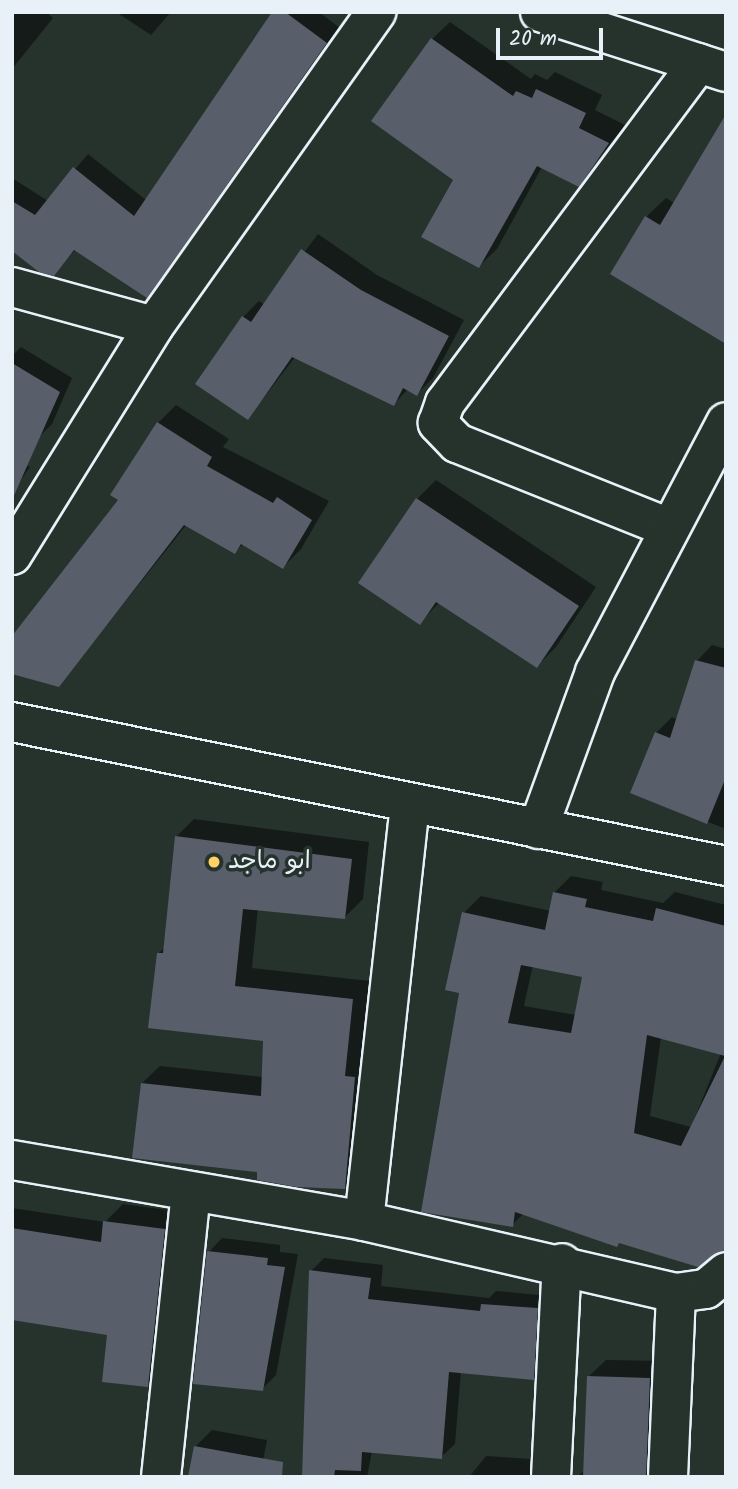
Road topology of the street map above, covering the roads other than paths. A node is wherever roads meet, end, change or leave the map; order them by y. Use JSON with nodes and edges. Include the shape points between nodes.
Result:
{"nodes":[{"id":1,"x":376,"y":12,"type":"edge"},
{"id":2,"x":540,"y":12,"type":"edge"},
{"id":3,"x":712,"y":67,"type":"edge"},
{"id":4,"x":12,"y":287,"type":"edge"},
{"id":5,"x":154,"y":326,"type":"junction"},
{"id":6,"x":726,"y":422,"type":"edge"},
{"id":7,"x":667,"y":527,"type":"junction"},
{"id":8,"x":12,"y":555,"type":"edge"},
{"id":9,"x":12,"y":722,"type":"edge"},
{"id":10,"x":410,"y":805,"type":"junction"},
{"id":11,"x":537,"y":829,"type":"junction"},
{"id":12,"x":726,"y":866,"type":"edge"},
{"id":13,"x":12,"y":1160,"type":"edge"},
{"id":14,"x":191,"y":1193,"type":"junction"},
{"id":15,"x":364,"y":1221,"type":"junction"},
{"id":16,"x":562,"y":1264,"type":"junction"},
{"id":17,"x":708,"y":1291,"type":"edge"},
{"id":18,"x":161,"y":1477,"type":"edge"},
{"id":19,"x":551,"y":1477,"type":"edge"},
{"id":20,"x":668,"y":1477,"type":"edge"}],
"edges":[{"from":1,"to":5,"type":"street"},
{"from":2,"to":3,"type":"street"},
{"from":3,"to":7,"type":"street","via":[[445,402],[438,423],[457,443]]},
{"from":4,"to":5,"type":"street"},
{"from":5,"to":8,"type":"street"},
{"from":6,"to":7,"type":"street"},
{"from":7,"to":11,"type":"street","via":[[594,672]]},
{"from":9,"to":10,"type":"street"},
{"from":10,"to":11,"type":"street"},
{"from":10,"to":15,"type":"street"},
{"from":11,"to":12,"type":"street"},
{"from":13,"to":14,"type":"street"},
{"from":14,"to":15,"type":"street"},
{"from":14,"to":18,"type":"street"},
{"from":15,"to":16,"type":"street"},
{"from":16,"to":17,"type":"street"},
{"from":16,"to":19,"type":"street"},
{"from":17,"to":20,"type":"street"}]}
